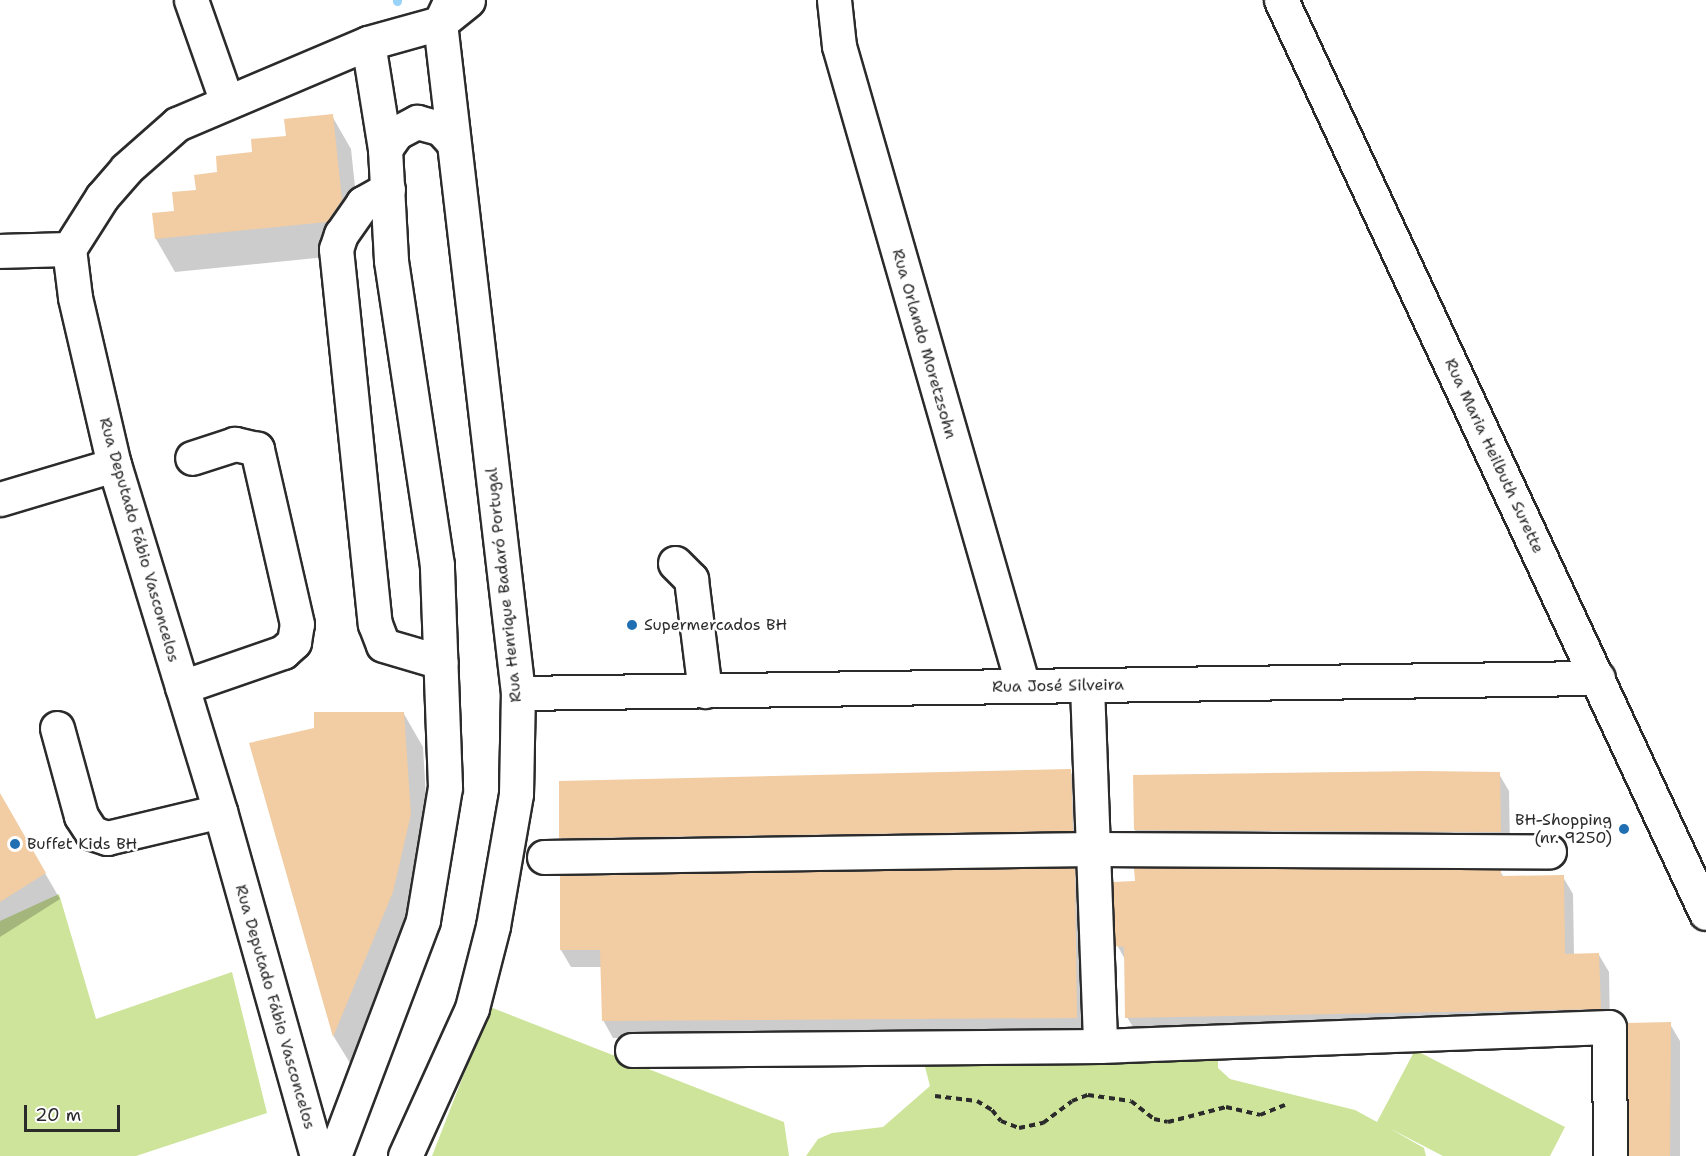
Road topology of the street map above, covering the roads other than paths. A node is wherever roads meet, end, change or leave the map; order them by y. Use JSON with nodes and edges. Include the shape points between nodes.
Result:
{"nodes":[{"id":1,"x":191,"y":0,"type":"edge"},
{"id":2,"x":468,"y":0,"type":"edge"},
{"id":3,"x":834,"y":0,"type":"edge"},
{"id":4,"x":1281,"y":0,"type":"edge"},
{"id":5,"x":445,"y":11,"type":"edge"},
{"id":6,"x":368,"y":43,"type":"junction"},
{"id":7,"x":227,"y":102,"type":"junction"},
{"id":8,"x":452,"y":141,"type":"junction"},
{"id":9,"x":385,"y":149,"type":"junction"},
{"id":10,"x":388,"y":189,"type":"junction"},
{"id":11,"x":69,"y":249,"type":"junction"},
{"id":12,"x":0,"y":251,"type":"edge"},
{"id":13,"x":192,"y":458,"type":"dead end"},
{"id":14,"x":114,"y":465,"type":"junction"},
{"id":15,"x":0,"y":499,"type":"edge"},
{"id":16,"x":675,"y":563,"type":"dead end"},
{"id":17,"x":441,"y":662,"type":"junction"},
{"id":18,"x":1598,"y":678,"type":"junction"},
{"id":19,"x":1023,"y":686,"type":"junction"},
{"id":20,"x":1087,"y":686,"type":"junction"},
{"id":21,"x":182,"y":687,"type":"junction"},
{"id":22,"x":705,"y":691,"type":"junction"},
{"id":23,"x":518,"y":693,"type":"junction"},
{"id":24,"x":57,"y":728,"type":"dead end"},
{"id":25,"x":220,"y":811,"type":"junction"},
{"id":26,"x":1093,"y":849,"type":"junction"},
{"id":27,"x":1549,"y":851,"type":"dead end"},
{"id":28,"x":544,"y":857,"type":"dead end"},
{"id":29,"x":1706,"y":913,"type":"edge"},
{"id":30,"x":1100,"y":1046,"type":"junction"},
{"id":31,"x":632,"y":1050,"type":"dead end"},
{"id":32,"x":317,"y":1156,"type":"edge"},
{"id":33,"x":334,"y":1156,"type":"edge"},
{"id":34,"x":405,"y":1156,"type":"edge"},
{"id":35,"x":1610,"y":1156,"type":"edge"}],
"edges":[{"from":1,"to":7,"type":"street"},
{"from":2,"to":5,"type":"street"},
{"from":3,"to":19,"type":"street","name":"Rua Orlando Moretzsohn","via":[[839,46]]},
{"from":4,"to":18,"type":"street","name":"Rua Maria Heilbuth Surette"},
{"from":5,"to":6,"type":"street"},
{"from":5,"to":8,"type":"street","name":"Rua Henrique Badaró Portugal"},
{"from":6,"to":7,"type":"street"},
{"from":6,"to":9,"type":"street"},
{"from":7,"to":11,"type":"street","via":[[177,124],[126,169],[102,197]]},
{"from":8,"to":9,"type":"street","via":[[440,128],[417,122],[396,134]]},
{"from":8,"to":23,"type":"street","name":"Rua Henrique Badaró Portugal"},
{"from":9,"to":10,"type":"street"},
{"from":10,"to":17,"type":"street","via":[[391,260],[437,565]]},
{"from":10,"to":17,"type":"street","via":[[363,203],[341,234],[336,249],[375,624],[383,645]]},
{"from":11,"to":12,"type":"street"},
{"from":11,"to":14,"type":"street","name":"Rua Deputado Fábio Vasconcelos","via":[[75,297]]},
{"from":13,"to":21,"type":"street","via":[[235,444],[257,449],[297,624],[294,642],[282,652]]},
{"from":14,"to":15,"type":"street"},
{"from":14,"to":21,"type":"street","name":"Rua Deputado Fábio Vasconcelos"},
{"from":16,"to":22,"type":"street","via":[[691,579]]},
{"from":17,"to":33,"type":"street","via":[[445,787],[423,920]]},
{"from":18,"to":20,"type":"street","name":"Rua José Silveira"},
{"from":18,"to":29,"type":"street","name":"Rua Maria Heilbuth Surette"},
{"from":19,"to":20,"type":"street","name":"Rua José Silveira"},
{"from":19,"to":22,"type":"street","name":"Rua José Silveira"},
{"from":20,"to":26,"type":"street"},
{"from":21,"to":25,"type":"street","name":"Rua Deputado Fábio Vasconcelos"},
{"from":22,"to":23,"type":"street","name":"Rua José Silveira"},
{"from":23,"to":34,"type":"street","name":"Rua Henrique Badaró Portugal","via":[[516,794],[493,926],[472,1008]]},
{"from":24,"to":25,"type":"street","via":[[81,816],[92,833],[107,838]]},
{"from":25,"to":32,"type":"street","name":"Rua Deputado Fábio Vasconcelos"},
{"from":26,"to":27,"type":"street"},
{"from":26,"to":28,"type":"street"},
{"from":26,"to":30,"type":"street"},
{"from":30,"to":31,"type":"street"},
{"from":30,"to":35,"type":"street","via":[[1609,1027]]}]}
